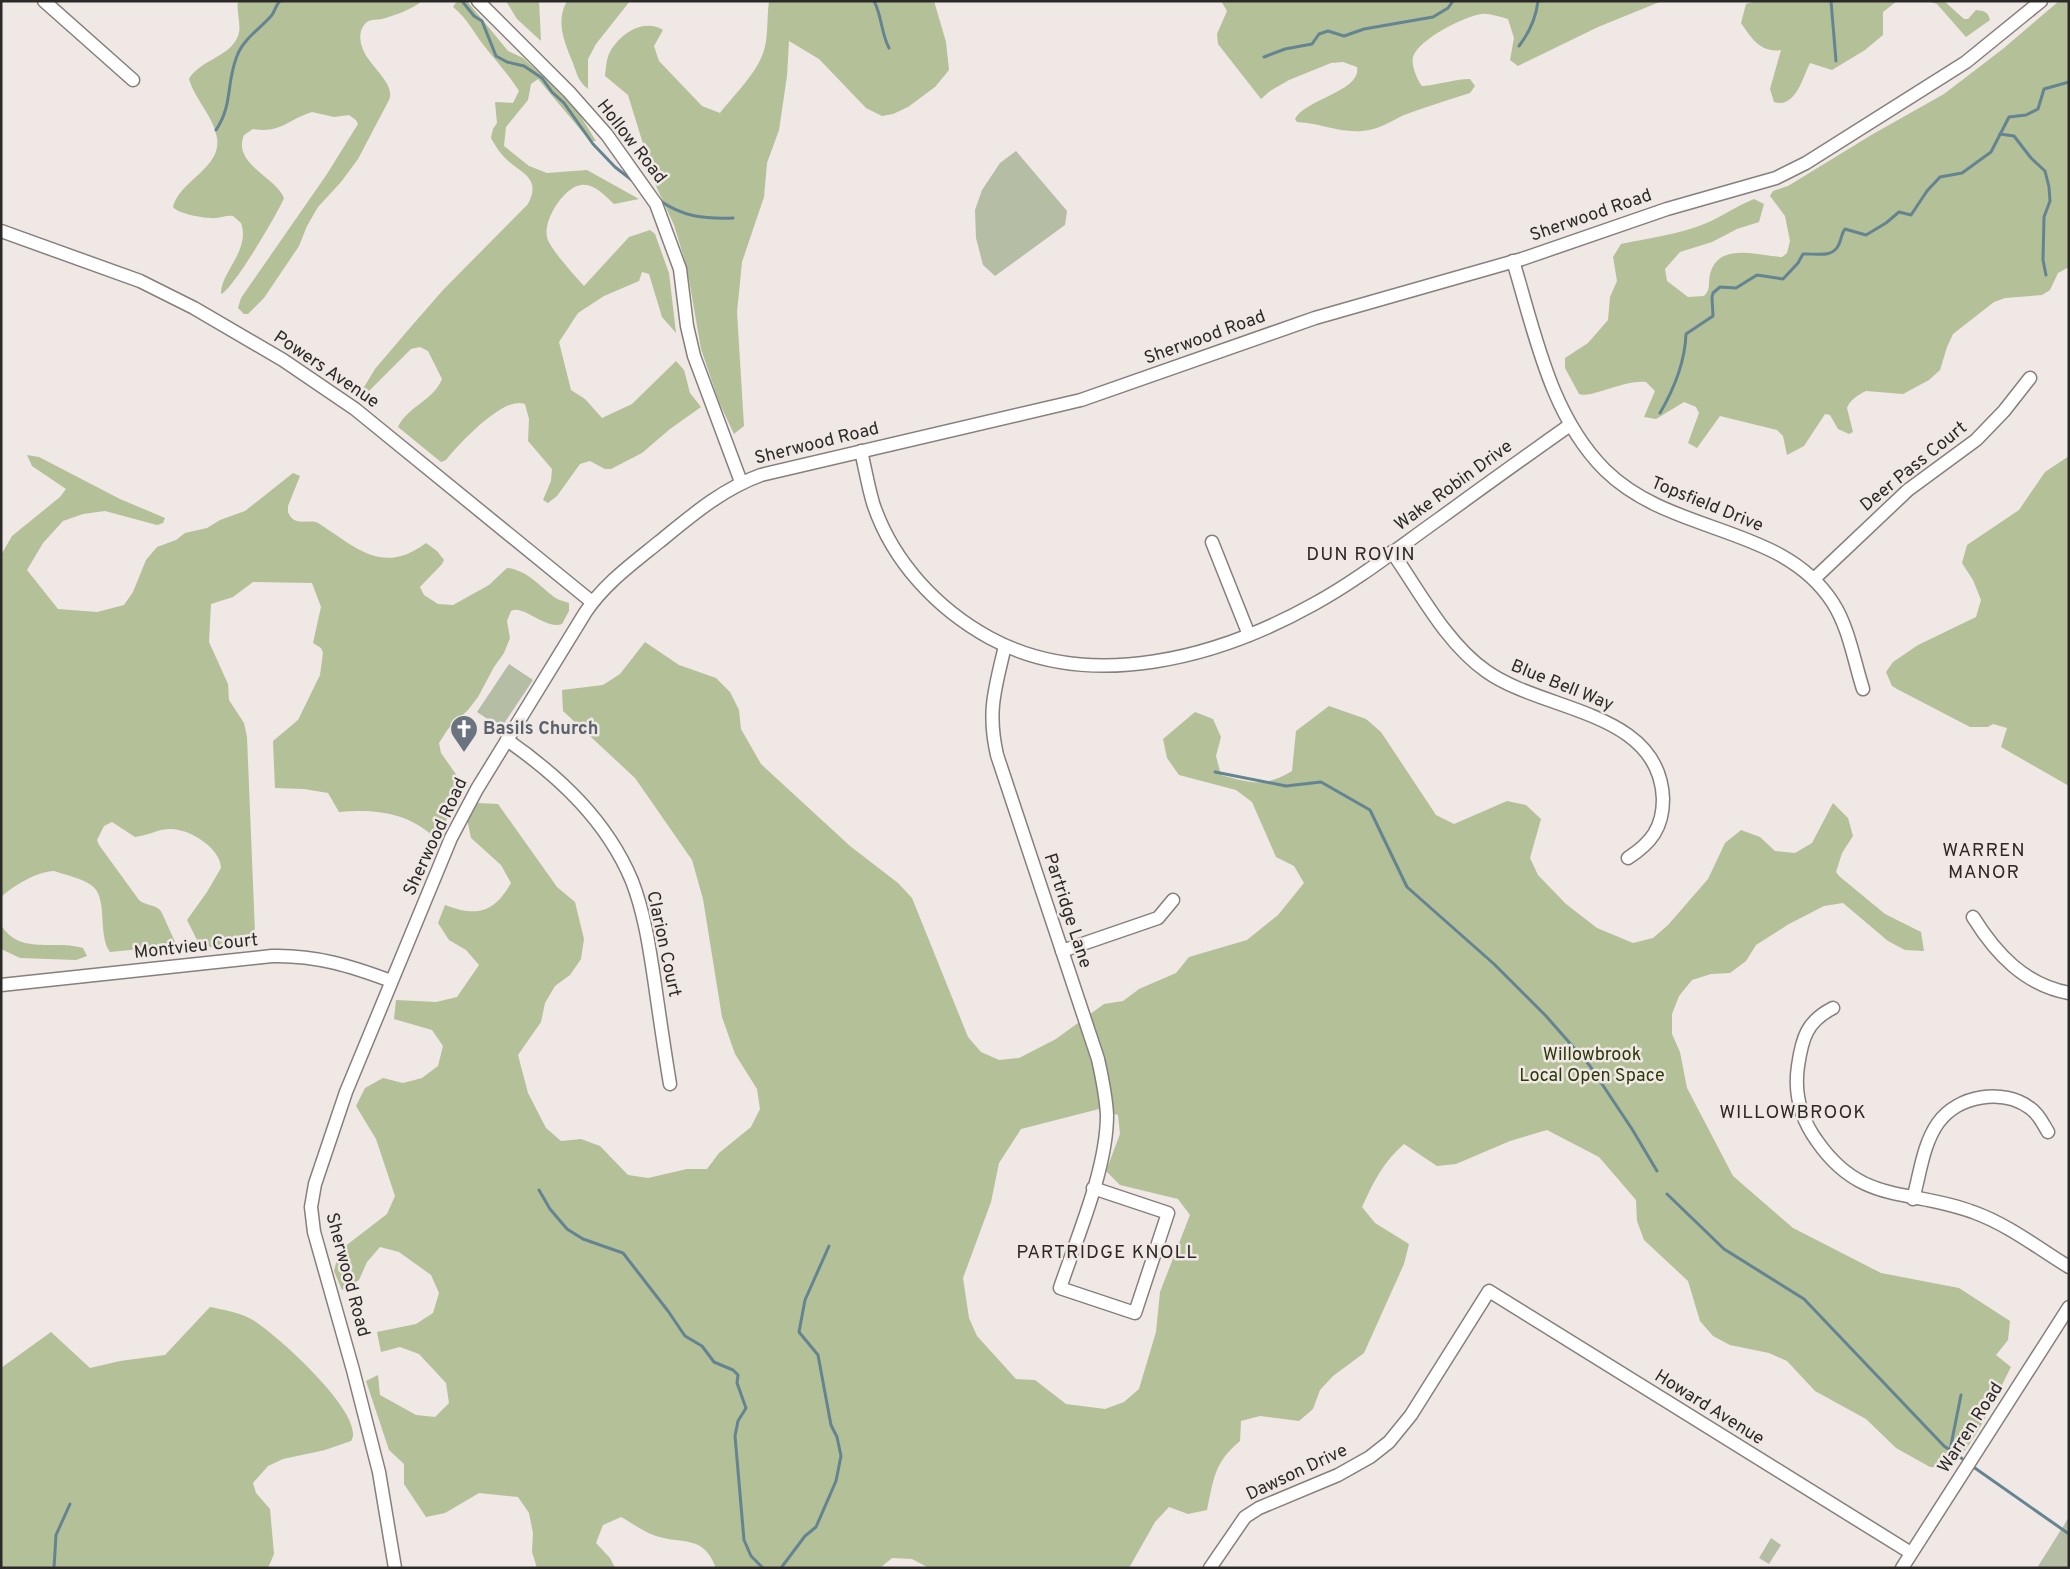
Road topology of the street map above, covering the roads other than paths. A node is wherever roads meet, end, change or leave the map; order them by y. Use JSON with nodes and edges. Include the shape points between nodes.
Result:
{"nodes":[{"id":1,"x":44,"y":1,"type":"edge"},
{"id":2,"x":478,"y":1,"type":"edge"},
{"id":3,"x":2041,"y":1,"type":"edge"},
{"id":4,"x":133,"y":80,"type":"dead end"},
{"id":5,"x":1,"y":231,"type":"edge"},
{"id":6,"x":1513,"y":261,"type":"junction"},
{"id":7,"x":2030,"y":378,"type":"dead end"},
{"id":8,"x":1570,"y":425,"type":"junction"},
{"id":9,"x":861,"y":451,"type":"junction"},
{"id":10,"x":741,"y":482,"type":"junction"},
{"id":11,"x":1212,"y":542,"type":"dead end"},
{"id":12,"x":1392,"y":552,"type":"junction"},
{"id":13,"x":1815,"y":578,"type":"junction"},
{"id":14,"x":592,"y":602,"type":"junction"},
{"id":15,"x":1249,"y":635,"type":"junction"},
{"id":16,"x":1005,"y":646,"type":"junction"},
{"id":17,"x":1863,"y":689,"type":"dead end"},
{"id":18,"x":508,"y":740,"type":"junction"},
{"id":19,"x":1628,"y":858,"type":"dead end"},
{"id":20,"x":1173,"y":900,"type":"dead end"},
{"id":21,"x":1973,"y":917,"type":"dead end"},
{"id":22,"x":1062,"y":951,"type":"junction"},
{"id":23,"x":391,"y":981,"type":"junction"},
{"id":24,"x":1,"y":986,"type":"edge"},
{"id":25,"x":2069,"y":993,"type":"edge"},
{"id":26,"x":1833,"y":1008,"type":"dead end"},
{"id":27,"x":670,"y":1084,"type":"dead end"},
{"id":28,"x":2048,"y":1132,"type":"dead end"},
{"id":29,"x":1093,"y":1188,"type":"junction"},
{"id":30,"x":1914,"y":1199,"type":"junction"},
{"id":31,"x":2069,"y":1267,"type":"edge"},
{"id":32,"x":1489,"y":1291,"type":"joint"},
{"id":33,"x":2069,"y":1307,"type":"edge"},
{"id":34,"x":1911,"y":1553,"type":"junction"},
{"id":35,"x":394,"y":1568,"type":"edge"},
{"id":36,"x":1210,"y":1568,"type":"edge"},
{"id":37,"x":1902,"y":1568,"type":"edge"}],
"edges":[{"from":1,"to":4,"type":"street"},
{"from":2,"to":10,"type":"street","name":"Hollow Road","via":[[607,135],[656,204],[680,269],[686,326],[694,356]]},
{"from":3,"to":6,"type":"street","name":"Sherwood Road","via":[[1966,62],[1789,172],[1641,217]]},
{"from":5,"to":14,"type":"street","name":"Powers Avenue","via":[[147,284],[283,360],[355,409]]},
{"from":6,"to":8,"type":"street","name":"Topsfield Drive","via":[[1554,391]]},
{"from":6,"to":9,"type":"street","name":"Sherwood Road","via":[[1308,320],[1073,402]]},
{"from":7,"to":13,"type":"street","name":"Deer Pass Court","via":[[1976,440],[1908,490]]},
{"from":8,"to":12,"type":"street","name":"Wake Robin Drive"},
{"from":8,"to":13,"type":"street","name":"Topsfield Drive","via":[[1606,471],[1648,503],[1768,548]]},
{"from":9,"to":10,"type":"street","name":"Sherwood Road","via":[[789,466]]},
{"from":9,"to":16,"type":"street","name":"Wake Robin Drive","via":[[873,503],[898,555],[949,611]]},
{"from":10,"to":14,"type":"street","name":"Sherwood Road","via":[[670,533],[610,582]]},
{"from":11,"to":15,"type":"street"},
{"from":12,"to":15,"type":"street","name":"Wake Robin Drive","via":[[1315,604]]},
{"from":12,"to":19,"type":"street","name":"Blue Bell Way","via":[[1453,638],[1486,671],[1523,692],[1623,730],[1648,753],[1661,784],[1661,819],[1646,846]]},
{"from":13,"to":17,"type":"street","name":"Topsfield Drive","via":[[1842,620]]},
{"from":14,"to":18,"type":"street","name":"Sherwood Road"},
{"from":15,"to":16,"type":"street","name":"Wake Robin Drive","via":[[1168,658],[1100,666],[1046,660]]},
{"from":16,"to":22,"type":"street","name":"Partridge Lane","via":[[994,695],[992,734]]},
{"from":18,"to":23,"type":"street","name":"Sherwood Road","via":[[460,819]]},
{"from":18,"to":27,"type":"street","name":"Clarion Court","via":[[538,762],[582,804],[618,852],[645,921]]},
{"from":20,"to":22,"type":"street","via":[[1158,918]]},
{"from":21,"to":25,"type":"street","via":[[1990,944],[2019,971],[2054,990]]},
{"from":22,"to":29,"type":"street","name":"Partridge Lane","via":[[1098,1059],[1106,1099],[1101,1163]]},
{"from":23,"to":24,"type":"street","name":"Montvieu Court","via":[[337,962],[286,956]]},
{"from":23,"to":35,"type":"street","name":"Sherwood Road","via":[[327,1142],[311,1207],[316,1240],[354,1370],[379,1472]]},
{"from":26,"to":30,"type":"street","via":[[1820,1014],[1809,1026],[1800,1054],[1797,1090],[1808,1128],[1833,1163],[1848,1175],[1881,1191]]},
{"from":28,"to":30,"type":"street","via":[[2031,1108],[2020,1102],[2004,1096],[1968,1100],[1939,1121],[1929,1137]]},
{"from":29,"to":29,"type":"street","name":"Partridge Lane","via":[[1060,1288],[1135,1313],[1168,1213]]},
{"from":30,"to":31,"type":"street","via":[[1950,1205],[1994,1221]]},
{"from":32,"to":34,"type":"street","name":"Howard Avenue"},
{"from":32,"to":36,"type":"street","name":"Dawson Drive","via":[[1412,1415],[1389,1442],[1352,1468],[1245,1517]]},
{"from":33,"to":34,"type":"street","name":"Warren Road"},
{"from":34,"to":37,"type":"street","name":"Warren Road"}]}
